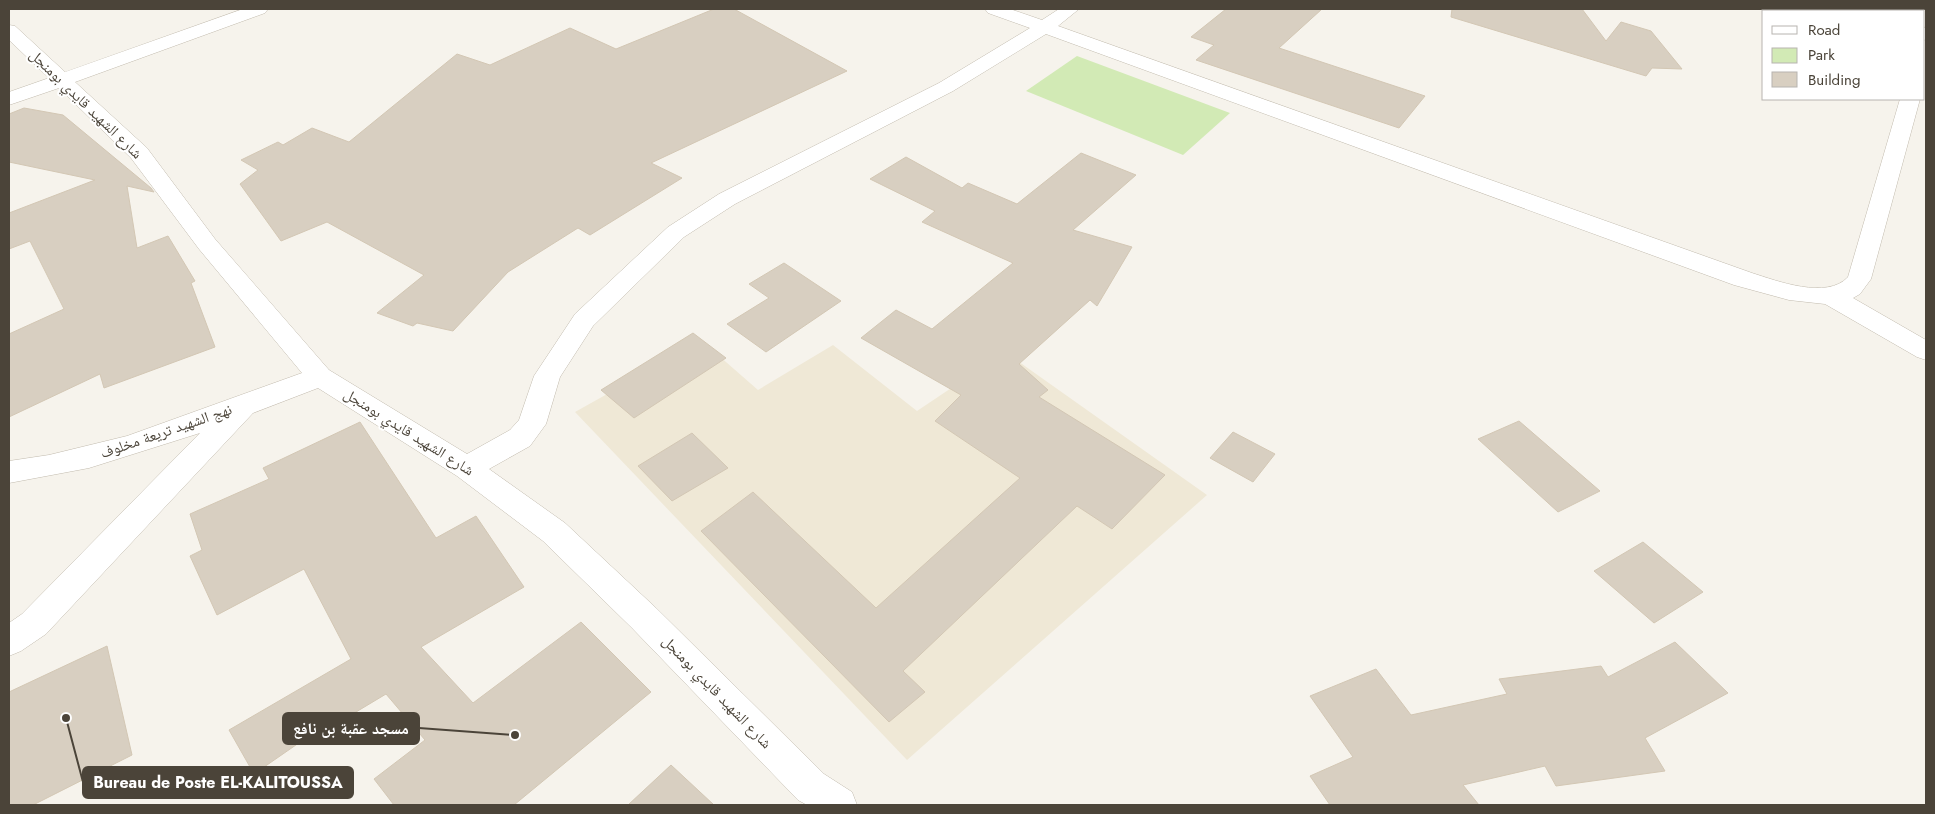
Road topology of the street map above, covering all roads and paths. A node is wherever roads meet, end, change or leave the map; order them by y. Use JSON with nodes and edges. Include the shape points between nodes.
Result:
{"nodes":[{"id":1,"x":259,"y":9,"type":"edge"},
{"id":2,"x":994,"y":9,"type":"edge"},
{"id":3,"x":1070,"y":9,"type":"edge"},
{"id":4,"x":1044,"y":27,"type":"junction"},
{"id":5,"x":9,"y":30,"type":"edge"},
{"id":6,"x":62,"y":80,"type":"junction"},
{"id":7,"x":9,"y":99,"type":"edge"},
{"id":8,"x":1910,"y":100,"type":"edge"},
{"id":9,"x":1830,"y":296,"type":"junction"},
{"id":10,"x":1926,"y":351,"type":"edge"},
{"id":11,"x":320,"y":377,"type":"junction"},
{"id":12,"x":244,"y":405,"type":"junction"},
{"id":13,"x":467,"y":468,"type":"junction"},
{"id":14,"x":9,"y":472,"type":"edge"},
{"id":15,"x":9,"y":641,"type":"edge"},
{"id":16,"x":839,"y":805,"type":"edge"}],
"edges":[{"from":1,"to":6,"type":"street"},
{"from":2,"to":4,"type":"street"},
{"from":3,"to":4,"type":"street"},
{"from":4,"to":9,"type":"street","via":[[1772,288]]},
{"from":4,"to":13,"type":"street","via":[[946,87],[728,199],[676,232],[584,320],[547,376],[532,424],[520,438]]},
{"from":5,"to":6,"type":"street","name":"شارع الشهيد قايدي بومنجل"},
{"from":6,"to":7,"type":"street"},
{"from":6,"to":11,"type":"street","name":"شارع الشهيد قايدي بومنجل","via":[[139,153],[207,244]]},
{"from":8,"to":9,"type":"street","via":[[1859,278],[1847,292]]},
{"from":9,"to":10,"type":"street"},
{"from":11,"to":12,"type":"street","name":"نهج الشهيد تريعة مخلوف"},
{"from":11,"to":13,"type":"street","name":"شارع الشهيد قايدي بومنجل"},
{"from":12,"to":14,"type":"street","name":"نهج الشهيد تريعة مخلوف","via":[[112,452]]},
{"from":12,"to":15,"type":"street","via":[[34,624]]},
{"from":13,"to":16,"type":"street","name":"شارع الشهيد قايدي بومنجل","via":[[554,532],[811,787]]}]}
